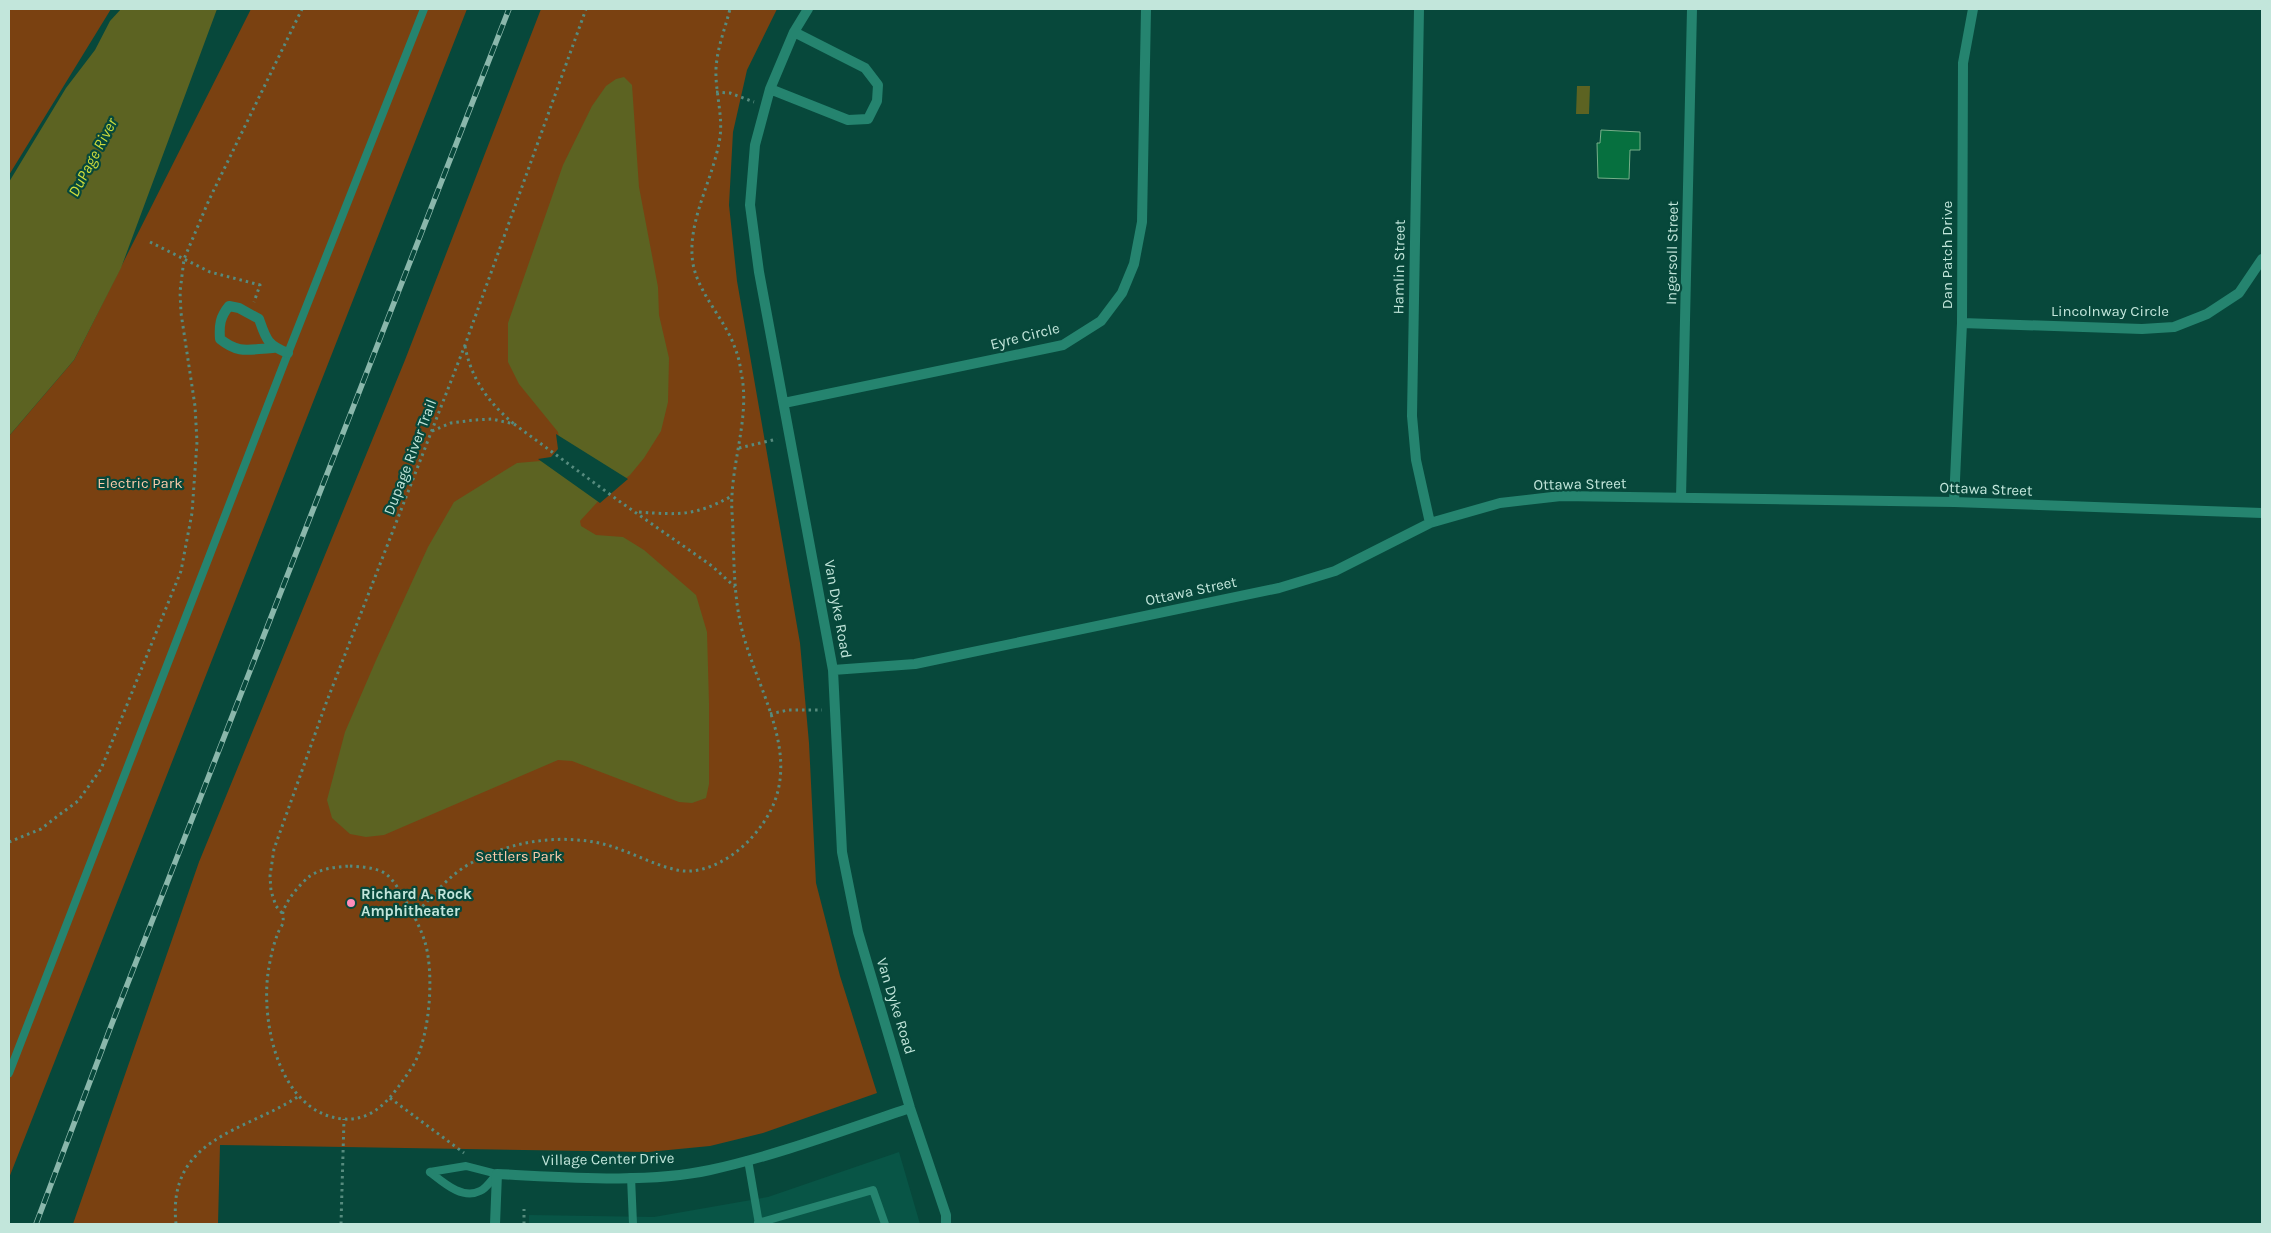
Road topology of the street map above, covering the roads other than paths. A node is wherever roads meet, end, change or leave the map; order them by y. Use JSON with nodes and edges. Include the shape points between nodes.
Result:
{"nodes":[{"id":1,"x":424,"y":9,"type":"edge"},
{"id":2,"x":808,"y":9,"type":"edge"},
{"id":3,"x":1146,"y":9,"type":"edge"},
{"id":4,"x":1418,"y":9,"type":"edge"},
{"id":5,"x":1692,"y":9,"type":"edge"},
{"id":6,"x":1973,"y":9,"type":"edge"},
{"id":7,"x":794,"y":32,"type":"junction"},
{"id":8,"x":770,"y":89,"type":"junction"},
{"id":9,"x":2262,"y":259,"type":"edge"},
{"id":10,"x":1962,"y":323,"type":"junction"},
{"id":11,"x":273,"y":348,"type":"junction"},
{"id":12,"x":288,"y":353,"type":"junction"},
{"id":13,"x":784,"y":403,"type":"junction"},
{"id":14,"x":1681,"y":498,"type":"junction"},
{"id":15,"x":1954,"y":502,"type":"junction"},
{"id":16,"x":2262,"y":513,"type":"edge"},
{"id":17,"x":1430,"y":524,"type":"junction"},
{"id":18,"x":833,"y":670,"type":"junction"},
{"id":19,"x":9,"y":1073,"type":"edge"},
{"id":20,"x":910,"y":1108,"type":"junction"},
{"id":21,"x":748,"y":1160,"type":"junction"},
{"id":22,"x":497,"y":1174,"type":"junction"},
{"id":23,"x":631,"y":1177,"type":"junction"},
{"id":24,"x":946,"y":1220,"type":"edge"},
{"id":25,"x":759,"y":1223,"type":"edge"},
{"id":26,"x":495,"y":1224,"type":"edge"},
{"id":27,"x":633,"y":1224,"type":"edge"},
{"id":28,"x":885,"y":1224,"type":"edge"},
{"id":29,"x":955,"y":1224,"type":"edge"}],
"edges":[{"from":1,"to":12,"type":"lane"},
{"from":2,"to":7,"type":"street","name":"Van Dyke Road"},
{"from":3,"to":13,"type":"street","name":"Eyre Circle","via":[[1142,222],[1134,264],[1122,293],[1101,321],[1063,345]]},
{"from":4,"to":17,"type":"street","name":"Hamlin Street","via":[[1412,416],[1416,460]]},
{"from":5,"to":14,"type":"street","name":"Ingersoll Street"},
{"from":6,"to":10,"type":"street","name":"Dan Patch Drive","via":[[1963,63]]},
{"from":7,"to":8,"type":"street","name":"Van Dyke Road"},
{"from":7,"to":8,"type":"street","via":[[865,68],[878,85],[877,101],[868,119],[848,120]]},
{"from":8,"to":13,"type":"street","name":"Van Dyke Road","via":[[755,145],[750,205]]},
{"from":9,"to":10,"type":"street","name":"Lincolnway Circle","via":[[2239,293],[2207,314],[2174,326],[2142,329]]},
{"from":10,"to":15,"type":"street","name":"Dan Patch Drive"},
{"from":11,"to":11,"type":"street","via":[[266,340],[259,319],[229,306],[223,313],[219,325],[220,339],[237,350]]},
{"from":11,"to":12,"type":"street"},
{"from":12,"to":19,"type":"lane"},
{"from":13,"to":18,"type":"street","name":"Van Dyke Road"},
{"from":14,"to":15,"type":"street","name":"Ottawa Street"},
{"from":14,"to":17,"type":"street","name":"Ottawa Street","via":[[1561,496],[1500,503]]},
{"from":15,"to":16,"type":"street","name":"Ottawa Street"},
{"from":17,"to":18,"type":"street","name":"Ottawa Street","via":[[1335,571],[1279,588],[914,664]]},
{"from":18,"to":20,"type":"street","name":"Van Dyke Road","via":[[842,852],[858,932]]},
{"from":20,"to":21,"type":"street","name":"Village Center Drive"},
{"from":20,"to":24,"type":"street","name":"Van Dyke Road"},
{"from":21,"to":23,"type":"street","name":"Village Center Drive","via":[[709,1170]]},
{"from":21,"to":25,"type":"lane"},
{"from":22,"to":22,"type":"lane","via":[[466,1166],[430,1172],[450,1188],[467,1193],[480,1191]]},
{"from":22,"to":23,"type":"street","name":"Village Center Drive"},
{"from":22,"to":26,"type":"street"},
{"from":23,"to":27,"type":"lane"},
{"from":24,"to":29,"type":"street","name":"Van Dyke Road"},
{"from":25,"to":28,"type":"lane","via":[[873,1190]]}]}
